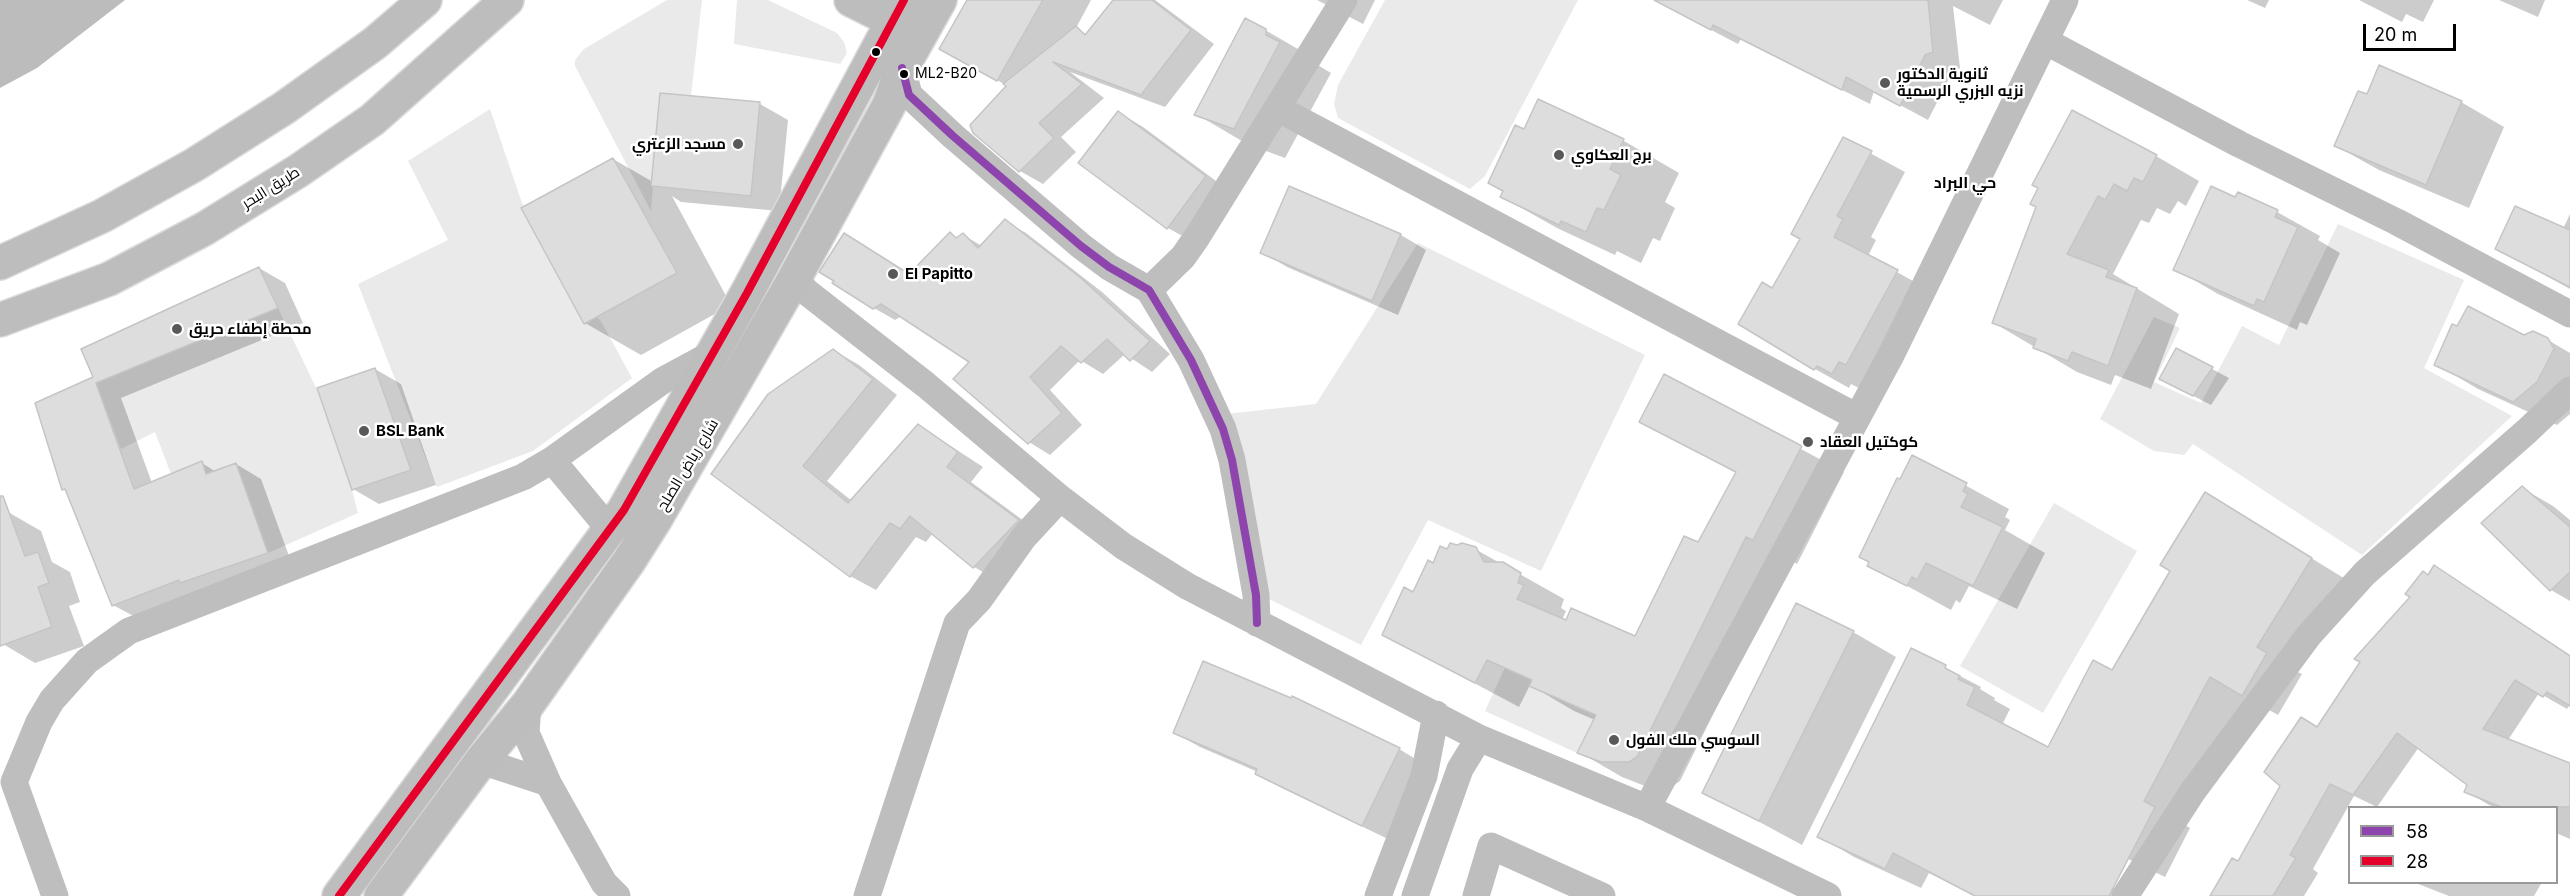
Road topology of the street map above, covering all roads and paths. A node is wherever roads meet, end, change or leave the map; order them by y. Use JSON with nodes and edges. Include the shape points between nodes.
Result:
{"nodes":[{"id":1,"x":425,"y":0,"type":"edge"},
{"id":2,"x":507,"y":0,"type":"edge"},
{"id":3,"x":850,"y":0,"type":"edge"},
{"id":4,"x":940,"y":0,"type":"edge"},
{"id":5,"x":1344,"y":0,"type":"edge"},
{"id":6,"x":2065,"y":0,"type":"edge"},
{"id":7,"x":906,"y":19,"type":"edge"},
{"id":8,"x":2044,"y":41,"type":"junction"},
{"id":9,"x":902,"y":68,"type":"junction"},
{"id":10,"x":1277,"y":108,"type":"junction"},
{"id":11,"x":0,"y":263,"type":"edge"},
{"id":12,"x":794,"y":279,"type":"junction"},
{"id":13,"x":1149,"y":290,"type":"junction"},
{"id":14,"x":2570,"y":314,"type":"edge"},
{"id":15,"x":0,"y":320,"type":"edge"},
{"id":16,"x":712,"y":354,"type":"junction"},
{"id":17,"x":2570,"y":390,"type":"edge"},
{"id":18,"x":1857,"y":417,"type":"junction"},
{"id":19,"x":552,"y":460,"type":"junction"},
{"id":20,"x":1060,"y":498,"type":"junction"},
{"id":21,"x":610,"y":530,"type":"junction"},
{"id":22,"x":979,"y":600,"type":"junction"},
{"id":23,"x":1257,"y":623,"type":"junction"},
{"id":24,"x":528,"y":704,"type":"junction"},
{"id":25,"x":1436,"y":714,"type":"junction"},
{"id":26,"x":1479,"y":738,"type":"junction"},
{"id":27,"x":481,"y":761,"type":"junction"},
{"id":28,"x":7,"y":778,"type":"edge"},
{"id":29,"x":548,"y":783,"type":"junction"},
{"id":30,"x":1647,"y":808,"type":"junction"},
{"id":31,"x":1823,"y":895,"type":"edge"},
{"id":32,"x":55,"y":896,"type":"edge"},
{"id":33,"x":339,"y":896,"type":"edge"},
{"id":34,"x":381,"y":896,"type":"edge"},
{"id":35,"x":617,"y":896,"type":"edge"},
{"id":36,"x":867,"y":896,"type":"edge"},
{"id":37,"x":884,"y":896,"type":"edge"},
{"id":38,"x":1378,"y":896,"type":"edge"},
{"id":39,"x":1416,"y":896,"type":"edge"},
{"id":40,"x":1476,"y":896,"type":"edge"},
{"id":41,"x":1602,"y":896,"type":"edge"},
{"id":42,"x":2125,"y":896,"type":"edge"}],
"edges":[{"from":1,"to":11,"type":"main road","via":[[375,43],[284,108],[194,165],[102,216]]},
{"from":2,"to":15,"type":"main road","name":"طريق البحر","via":[[372,120],[298,171],[204,230],[109,279]]},
{"from":3,"to":7,"type":"main road"},
{"from":4,"to":7,"type":"main road","name":"شارع رياض الصلح"},
{"from":5,"to":10,"type":"street"},
{"from":6,"to":8,"type":"street"},
{"from":7,"to":9,"type":"main road","name":"شارع رياض الصلح"},
{"from":7,"to":16,"type":"main road","name":"شارع رياض الصلح"},
{"from":8,"to":14,"type":"street"},
{"from":8,"to":18,"type":"street"},
{"from":9,"to":12,"type":"main road","name":"شارع رياض الصلح","via":[[888,105]]},
{"from":9,"to":13,"type":"street","via":[[909,95],[952,136],[1081,246]]},
{"from":10,"to":13,"type":"street","via":[[1184,257]]},
{"from":10,"to":18,"type":"street"},
{"from":12,"to":20,"type":"street"},
{"from":12,"to":24,"type":"main road","name":"شارع رياض الصلح","via":[[655,520]]},
{"from":13,"to":23,"type":"street","via":[[1191,360],[1223,429],[1247,543]]},
{"from":16,"to":19,"type":"street","via":[[662,381]]},
{"from":16,"to":21,"type":"main road","name":"شارع رياض الصلح"},
{"from":17,"to":42,"type":"street","via":[[2365,573],[2309,634],[2193,790]]},
{"from":18,"to":30,"type":"street"},
{"from":19,"to":21,"type":"street"},
{"from":19,"to":28,"type":"street","via":[[515,480],[129,631],[87,661],[52,700]]},
{"from":20,"to":22,"type":"street","via":[[1024,537]]},
{"from":20,"to":23,"type":"street","via":[[1123,546]]},
{"from":21,"to":33,"type":"main road","name":"شارع رياض الصلح"},
{"from":22,"to":36,"type":"street","via":[[957,623]]},
{"from":22,"to":37,"type":"street"},
{"from":23,"to":25,"type":"street"},
{"from":24,"to":27,"type":"main road","name":"شارع رياض الصلح"},
{"from":24,"to":29,"type":"street","via":[[526,734]]},
{"from":25,"to":26,"type":"street"},
{"from":25,"to":38,"type":"street","via":[[1424,776]]},
{"from":26,"to":30,"type":"street"},
{"from":26,"to":39,"type":"street","via":[[1460,769]]},
{"from":27,"to":29,"type":"street"},
{"from":27,"to":34,"type":"main road","name":"شارع رياض الصلح"},
{"from":28,"to":32,"type":"street"},
{"from":29,"to":35,"type":"street","via":[[604,883]]},
{"from":30,"to":31,"type":"street"},
{"from":40,"to":41,"type":"street","via":[[1491,846]]}]}
